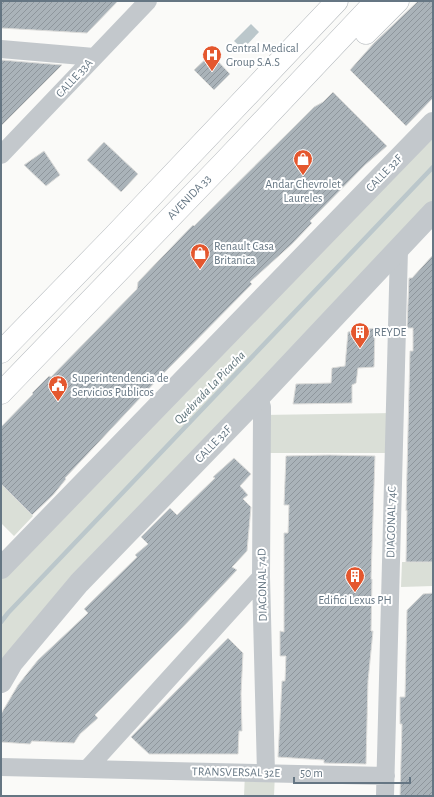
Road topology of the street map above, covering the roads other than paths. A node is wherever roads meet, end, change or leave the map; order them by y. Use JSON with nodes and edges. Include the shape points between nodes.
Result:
{"nodes":[{"id":1,"x":148,"y":1,"type":"edge"},
{"id":2,"x":321,"y":1,"type":"edge"},
{"id":3,"x":337,"y":1,"type":"edge"},
{"id":4,"x":376,"y":1,"type":"edge"},
{"id":5,"x":398,"y":1,"type":"edge"},
{"id":6,"x":1,"y":49,"type":"edge"},
{"id":7,"x":94,"y":57,"type":"junction"},
{"id":8,"x":223,"y":120,"type":"junction"},
{"id":9,"x":433,"y":123,"type":"edge"},
{"id":10,"x":1,"y":155,"type":"edge"},
{"id":11,"x":223,"y":162,"type":"junction"},
{"id":12,"x":433,"y":212,"type":"edge"},
{"id":13,"x":399,"y":249,"type":"junction"},
{"id":14,"x":1,"y":352,"type":"edge"},
{"id":15,"x":1,"y":393,"type":"edge"},
{"id":16,"x":259,"y":397,"type":"junction"},
{"id":17,"x":1,"y":568,"type":"edge"},
{"id":18,"x":261,"y":577,"type":"junction"},
{"id":19,"x":1,"y":682,"type":"edge"},
{"id":20,"x":1,"y":767,"type":"edge"},
{"id":21,"x":87,"y":769,"type":"junction"},
{"id":22,"x":266,"y":773,"type":"junction"},
{"id":23,"x":386,"y":776,"type":"junction"},
{"id":24,"x":385,"y":796,"type":"edge"}],
"edges":[{"from":1,"to":7,"type":"street","name":"CALLE 33A"},
{"from":2,"to":8,"type":"main road"},
{"from":3,"to":8,"type":"main road"},
{"from":4,"to":11,"type":"main road","name":"AVENIDA 33"},
{"from":5,"to":11,"type":"main road","via":[[311,88]]},
{"from":6,"to":7,"type":"street"},
{"from":7,"to":10,"type":"street","name":"CALLE 33A"},
{"from":8,"to":14,"type":"main road"},
{"from":9,"to":17,"type":"street","name":"CALLE 32F"},
{"from":11,"to":15,"type":"main road","name":"AVENIDA 33"},
{"from":12,"to":13,"type":"street","name":"CALLE 32F"},
{"from":13,"to":16,"type":"street","name":"CALLE 32F"},
{"from":13,"to":23,"type":"street","name":"DIAGONAL 74C"},
{"from":16,"to":18,"type":"street","name":"DIAGONAL 74D","via":[[262,407]]},
{"from":16,"to":19,"type":"street","name":"CALLE 32F","via":[[79,583],[12,663]]},
{"from":18,"to":21,"type":"street"},
{"from":18,"to":22,"type":"street","name":"DIAGONAL 74D"},
{"from":20,"to":21,"type":"street","name":"TRANSVERSAL 32E"},
{"from":21,"to":22,"type":"street","name":"TRANSVERSAL 32E"},
{"from":22,"to":23,"type":"street","name":"TRANSVERSAL 32E"},
{"from":23,"to":24,"type":"street","name":"DIAGONAL 74C"}]}
